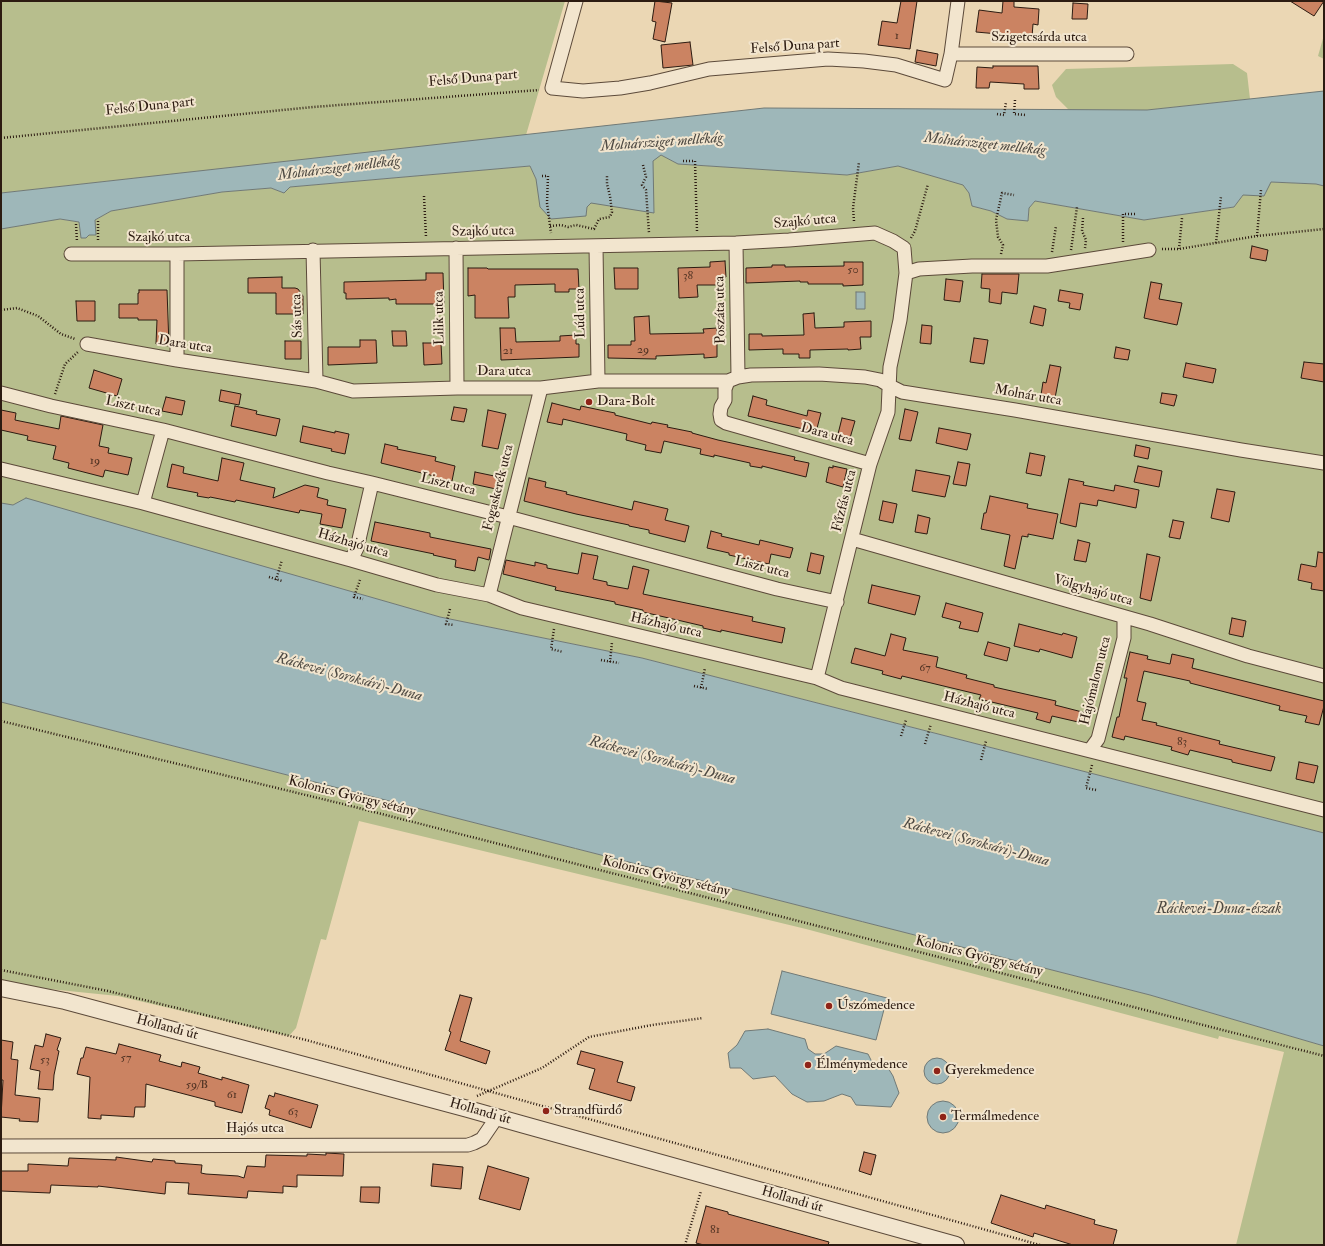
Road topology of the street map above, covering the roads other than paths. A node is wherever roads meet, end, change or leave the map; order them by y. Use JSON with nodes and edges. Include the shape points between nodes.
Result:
{"nodes":[{"id":1,"x":576,"y":1,"type":"edge"},
{"id":2,"x":958,"y":1,"type":"edge"},
{"id":3,"x":951,"y":54,"type":"junction"},
{"id":4,"x":1127,"y":54,"type":"dead end"},
{"id":5,"x":736,"y":243,"type":"junction"},
{"id":6,"x":596,"y":246,"type":"junction"},
{"id":7,"x":456,"y":248,"type":"junction"},
{"id":8,"x":904,"y":248,"type":"joint"},
{"id":9,"x":74,"y":250,"type":"road end"},
{"id":10,"x":313,"y":250,"type":"junction"},
{"id":11,"x":1149,"y":250,"type":"road end"},
{"id":12,"x":177,"y":254,"type":"junction"},
{"id":13,"x":906,"y":273,"type":"junction"},
{"id":14,"x":87,"y":344,"type":"road end"},
{"id":15,"x":177,"y":360,"type":"junction"},
{"id":16,"x":733,"y":379,"type":"junction"},
{"id":17,"x":316,"y":381,"type":"junction"},
{"id":18,"x":598,"y":381,"type":"junction"},
{"id":19,"x":890,"y":386,"type":"junction"},
{"id":20,"x":457,"y":388,"type":"junction"},
{"id":21,"x":541,"y":388,"type":"junction"},
{"id":22,"x":1,"y":393,"type":"edge"},
{"id":23,"x":163,"y":430,"type":"junction"},
{"id":24,"x":1324,"y":463,"type":"edge"},
{"id":25,"x":870,"y":464,"type":"junction"},
{"id":26,"x":1,"y":469,"type":"edge"},
{"id":27,"x":372,"y":483,"type":"junction"},
{"id":28,"x":143,"y":503,"type":"junction"},
{"id":29,"x":508,"y":517,"type":"junction"},
{"id":30,"x":852,"y":539,"type":"junction"},
{"id":31,"x":351,"y":560,"type":"junction"},
{"id":32,"x":489,"y":595,"type":"junction"},
{"id":33,"x":836,"y":602,"type":"junction"},
{"id":34,"x":1124,"y":617,"type":"junction"},
{"id":35,"x":1324,"y":676,"type":"edge"},
{"id":36,"x":817,"y":678,"type":"junction"},
{"id":37,"x":1090,"y":750,"type":"junction"},
{"id":38,"x":1324,"y":810,"type":"edge"},
{"id":39,"x":1,"y":988,"type":"edge"},
{"id":40,"x":497,"y":1117,"type":"junction"},
{"id":41,"x":1,"y":1146,"type":"edge"},
{"id":42,"x":956,"y":1245,"type":"edge"}],
"edges":[{"from":1,"to":3,"type":"street","name":"Felső Duna part","via":[[552,88],[583,91],[620,88],[709,69],[828,59],[896,65],[945,80]]},
{"from":2,"to":3,"type":"street"},
{"from":3,"to":4,"type":"street","name":"Szigetcsárda utca"},
{"from":5,"to":6,"type":"street","name":"Szajkó utca"},
{"from":5,"to":8,"type":"street","name":"Szajkó utca","via":[[875,232]]},
{"from":5,"to":16,"type":"street","name":"Poszáta utca"},
{"from":6,"to":7,"type":"street","name":"Szajkó utca"},
{"from":6,"to":18,"type":"street","name":"Lúd utca"},
{"from":7,"to":10,"type":"street","name":"Szajkó utca"},
{"from":7,"to":20,"type":"street","name":"Lilik utca"},
{"from":8,"to":13,"type":"street","name":"Fűzfás utca"},
{"from":9,"to":12,"type":"street","name":"Szajkó utca"},
{"from":10,"to":12,"type":"street","name":"Szajkó utca"},
{"from":10,"to":17,"type":"street","name":"Sás utca"},
{"from":11,"to":13,"type":"street","via":[[1052,265],[919,268]]},
{"from":12,"to":15,"type":"street"},
{"from":13,"to":19,"type":"street","name":"Fűzfás utca","via":[[890,367]]},
{"from":14,"to":15,"type":"street","name":"Dara utca"},
{"from":15,"to":17,"type":"street","name":"Dara utca"},
{"from":16,"to":18,"type":"street","name":"Dara utca"},
{"from":16,"to":19,"type":"street","name":"Molnár utca","via":[[750,375],[819,374],[858,376],[880,380]]},
{"from":16,"to":25,"type":"street","name":"Dara utca","via":[[725,389],[721,420]]},
{"from":17,"to":20,"type":"street","name":"Dara utca","via":[[352,391]]},
{"from":18,"to":21,"type":"street","name":"Dara utca"},
{"from":19,"to":24,"type":"street","name":"Molnár utca","via":[[902,392]]},
{"from":19,"to":25,"type":"street","name":"Fűzfás utca","via":[[888,412]]},
{"from":20,"to":21,"type":"street","name":"Dara utca"},
{"from":21,"to":29,"type":"street","name":"Fogaskerék utca"},
{"from":22,"to":23,"type":"street","name":"Liszt utca"},
{"from":23,"to":27,"type":"street","name":"Liszt utca"},
{"from":23,"to":28,"type":"street"},
{"from":25,"to":30,"type":"street","name":"Fűzfás utca"},
{"from":26,"to":28,"type":"street","name":"Házhajó utca"},
{"from":27,"to":29,"type":"street","name":"Liszt utca"},
{"from":27,"to":31,"type":"street","via":[[357,548]]},
{"from":28,"to":31,"type":"street","name":"Házhajó utca"},
{"from":29,"to":32,"type":"street","name":"Fogaskerék utca"},
{"from":29,"to":33,"type":"street","name":"Liszt utca","via":[[776,589]]},
{"from":30,"to":33,"type":"street","name":"Fűzfás utca"},
{"from":30,"to":34,"type":"street","name":"Völgyhajó utca"},
{"from":31,"to":32,"type":"street","name":"Házhajó utca","via":[[437,585]]},
{"from":32,"to":36,"type":"street","name":"Házhajó utca","via":[[522,608]]},
{"from":33,"to":36,"type":"street","name":"Fűzfás utca"},
{"from":34,"to":35,"type":"street","name":"Völgyhajó utca","via":[[1248,656]]},
{"from":34,"to":37,"type":"street","name":"Hajómalom utca","via":[[1124,638],[1098,739]]},
{"from":36,"to":37,"type":"street","name":"Házhajó utca","via":[[849,690]]},
{"from":37,"to":38,"type":"street","name":"Házhajó utca"},
{"from":39,"to":40,"type":"street","name":"Hollandi út","via":[[65,1001]]},
{"from":40,"to":41,"type":"street","name":"Hajós utca","via":[[482,1139],[468,1145]]},
{"from":40,"to":42,"type":"street","name":"Hollandi út"}]}
